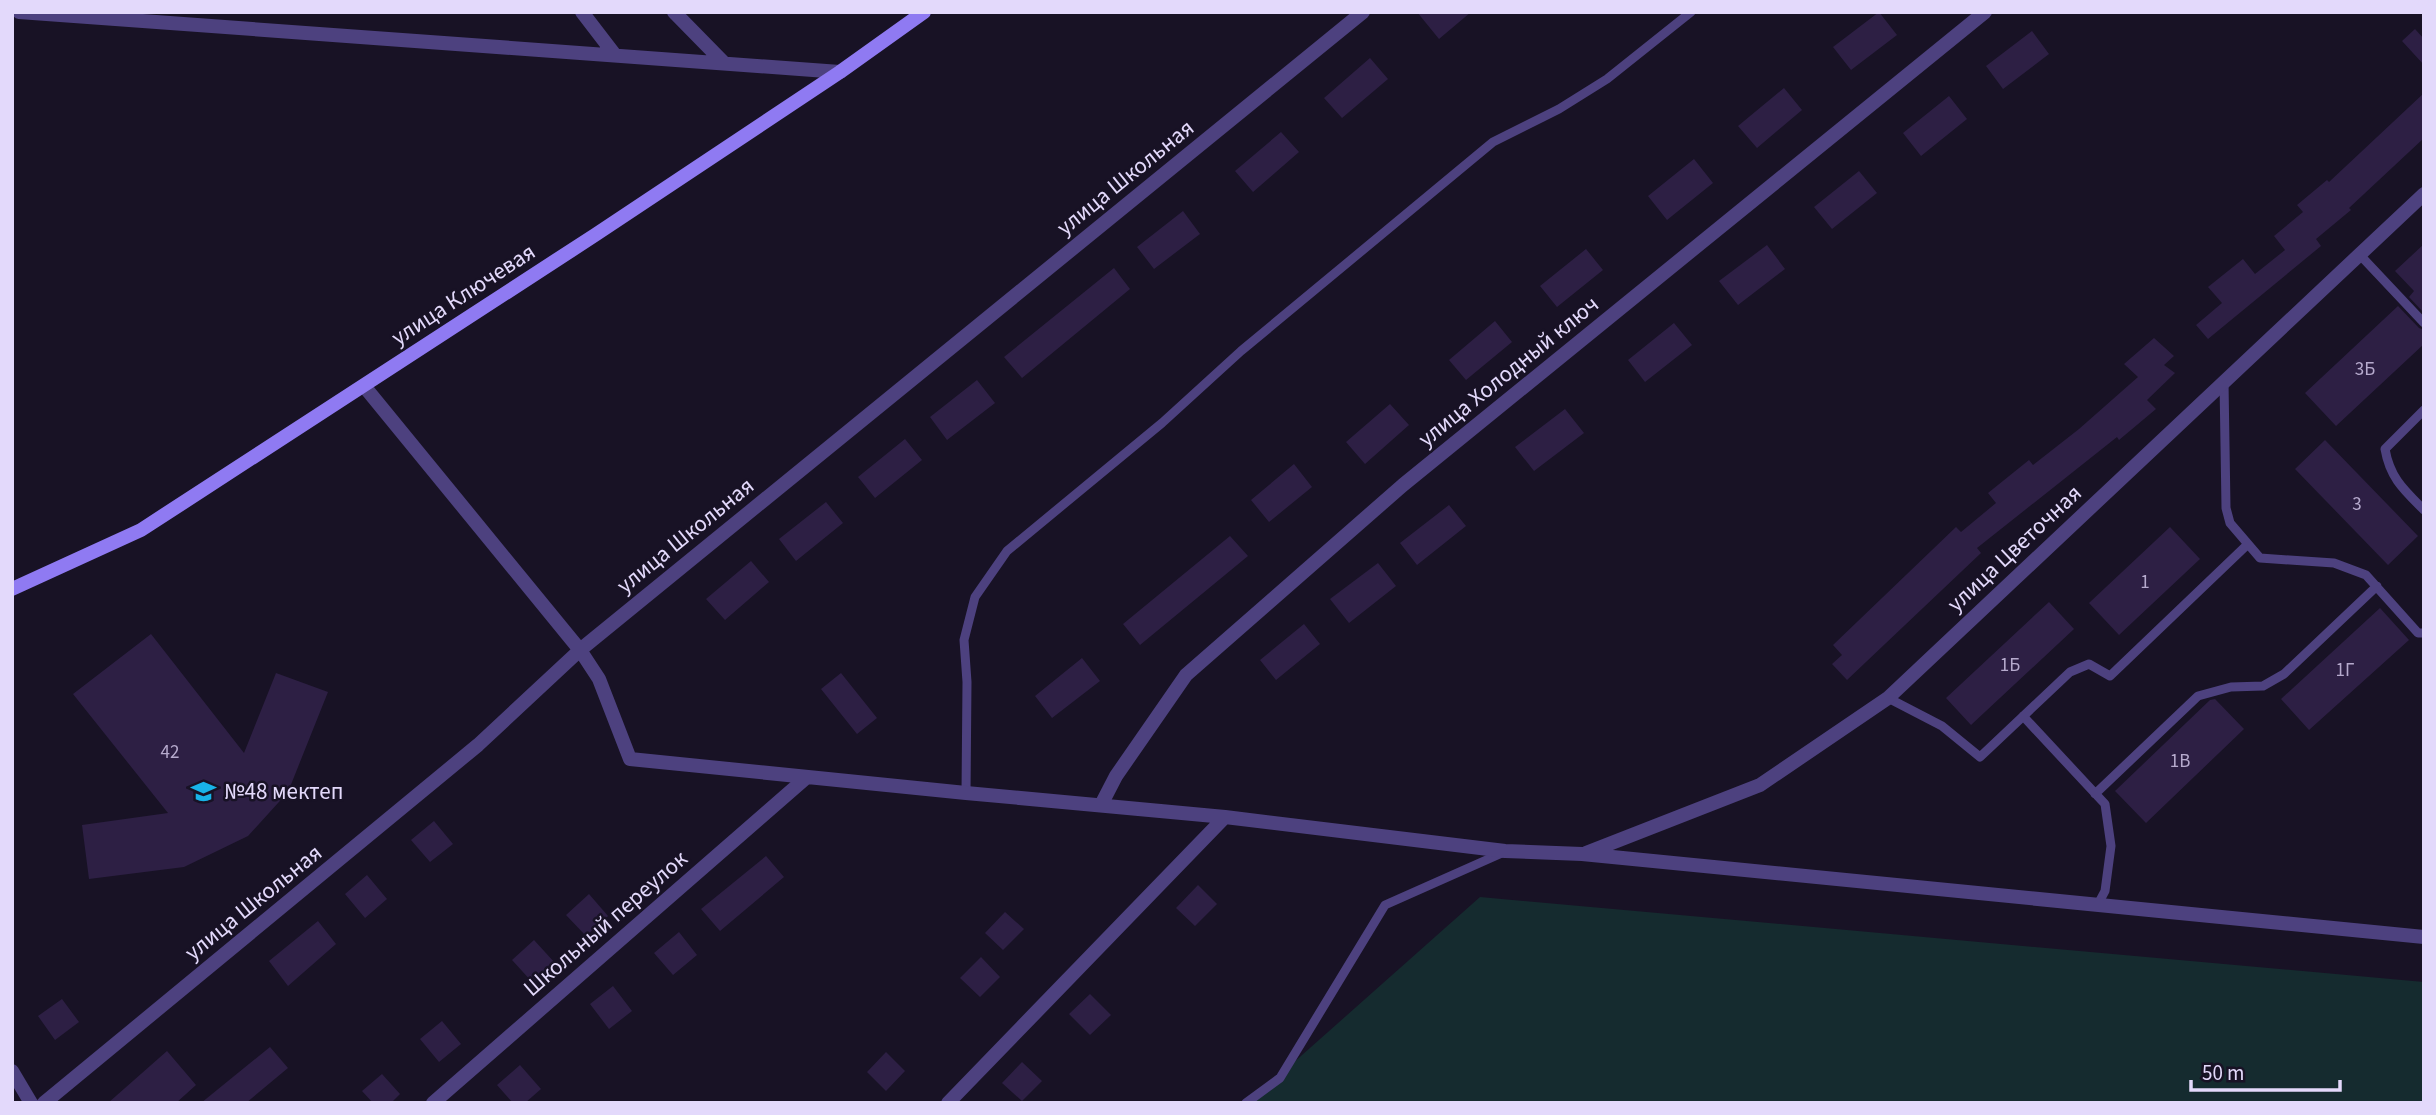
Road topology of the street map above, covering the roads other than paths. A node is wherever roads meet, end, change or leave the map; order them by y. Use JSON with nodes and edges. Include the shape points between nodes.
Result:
{"nodes":[{"id":1,"x":19,"y":12,"type":"edge"},
{"id":2,"x":582,"y":12,"type":"edge"},
{"id":3,"x":674,"y":12,"type":"edge"},
{"id":4,"x":924,"y":12,"type":"edge"},
{"id":5,"x":1363,"y":12,"type":"edge"},
{"id":6,"x":1691,"y":12,"type":"edge"},
{"id":7,"x":1985,"y":12,"type":"edge"},
{"id":8,"x":615,"y":55,"type":"junction"},
{"id":9,"x":723,"y":63,"type":"junction"},
{"id":10,"x":840,"y":72,"type":"junction"},
{"id":11,"x":2424,"y":194,"type":"edge"},
{"id":12,"x":2358,"y":254,"type":"junction"},
{"id":13,"x":2424,"y":323,"type":"edge"},
{"id":14,"x":2224,"y":382,"type":"junction"},
{"id":15,"x":364,"y":386,"type":"junction"},
{"id":16,"x":2424,"y":410,"type":"edge"},
{"id":17,"x":2424,"y":510,"type":"edge"},
{"id":18,"x":2248,"y":544,"type":"junction"},
{"id":19,"x":2377,"y":586,"type":"junction"},
{"id":20,"x":12,"y":589,"type":"edge"},
{"id":21,"x":2424,"y":633,"type":"edge"},
{"id":22,"x":580,"y":650,"type":"junction"},
{"id":23,"x":1888,"y":698,"type":"junction"},
{"id":24,"x":2023,"y":716,"type":"junction"},
{"id":25,"x":807,"y":777,"type":"junction"},
{"id":26,"x":966,"y":793,"type":"junction"},
{"id":27,"x":2095,"y":794,"type":"junction"},
{"id":28,"x":1101,"y":805,"type":"junction"},
{"id":29,"x":1225,"y":817,"type":"junction"},
{"id":30,"x":1505,"y":851,"type":"junction"},
{"id":31,"x":1582,"y":855,"type":"junction"},
{"id":32,"x":2097,"y":906,"type":"junction"},
{"id":33,"x":2424,"y":937,"type":"edge"},
{"id":34,"x":12,"y":1071,"type":"edge"},
{"id":35,"x":31,"y":1103,"type":"edge"},
{"id":36,"x":44,"y":1103,"type":"edge"},
{"id":37,"x":433,"y":1103,"type":"edge"},
{"id":38,"x":948,"y":1103,"type":"edge"},
{"id":39,"x":1245,"y":1103,"type":"edge"}],
"edges":[{"from":1,"to":8,"type":"street"},
{"from":2,"to":8,"type":"street"},
{"from":3,"to":9,"type":"street"},
{"from":4,"to":10,"type":"street","name":"улица Ключевая"},
{"from":5,"to":22,"type":"street","name":"улица Школьная"},
{"from":6,"to":26,"type":"lane","via":[[1607,79],[1483,149],[1007,551],[975,597],[964,640]]},
{"from":7,"to":28,"type":"street","name":"улица Холодный ключ","via":[[1403,485],[1186,675]]},
{"from":8,"to":9,"type":"street"},
{"from":9,"to":10,"type":"street"},
{"from":10,"to":15,"type":"street","name":"улица Ключевая"},
{"from":11,"to":12,"type":"street","name":"улица Цветочная"},
{"from":12,"to":13,"type":"lane"},
{"from":12,"to":14,"type":"street","name":"улица Цветочная"},
{"from":14,"to":18,"type":"lane","via":[[2226,508],[2230,523]]},
{"from":14,"to":23,"type":"street","name":"улица Цветочная"},
{"from":15,"to":20,"type":"street","name":"улица Ключевая","via":[[141,530]]},
{"from":15,"to":22,"type":"street"},
{"from":16,"to":17,"type":"lane","via":[[2385,449],[2388,468]]},
{"from":18,"to":19,"type":"lane","via":[[2260,558],[2334,563],[2366,575]]},
{"from":18,"to":24,"type":"lane","via":[[2109,676],[2089,664],[2070,672]]},
{"from":19,"to":21,"type":"lane","via":[[2418,633]]},
{"from":19,"to":27,"type":"lane","via":[[2284,674],[2263,686],[2197,695]]},
{"from":22,"to":25,"type":"street","via":[[599,679],[630,759]]},
{"from":22,"to":36,"type":"street","name":"улица Школьная","via":[[478,745]]},
{"from":23,"to":24,"type":"lane","via":[[1942,726],[1980,757]]},
{"from":23,"to":31,"type":"street","name":"улица Цветочная","via":[[1760,785]]},
{"from":24,"to":27,"type":"lane"},
{"from":25,"to":26,"type":"street"},
{"from":25,"to":37,"type":"street","name":"Школьный переулок"},
{"from":26,"to":28,"type":"street"},
{"from":27,"to":32,"type":"lane","via":[[2105,804],[2111,846],[2105,891]]},
{"from":28,"to":29,"type":"street"},
{"from":29,"to":30,"type":"street"},
{"from":29,"to":38,"type":"street"},
{"from":30,"to":31,"type":"street"},
{"from":30,"to":39,"type":"lane","via":[[1385,905],[1280,1078]]},
{"from":31,"to":32,"type":"street"},
{"from":32,"to":33,"type":"street"},
{"from":34,"to":35,"type":"street"}]}
